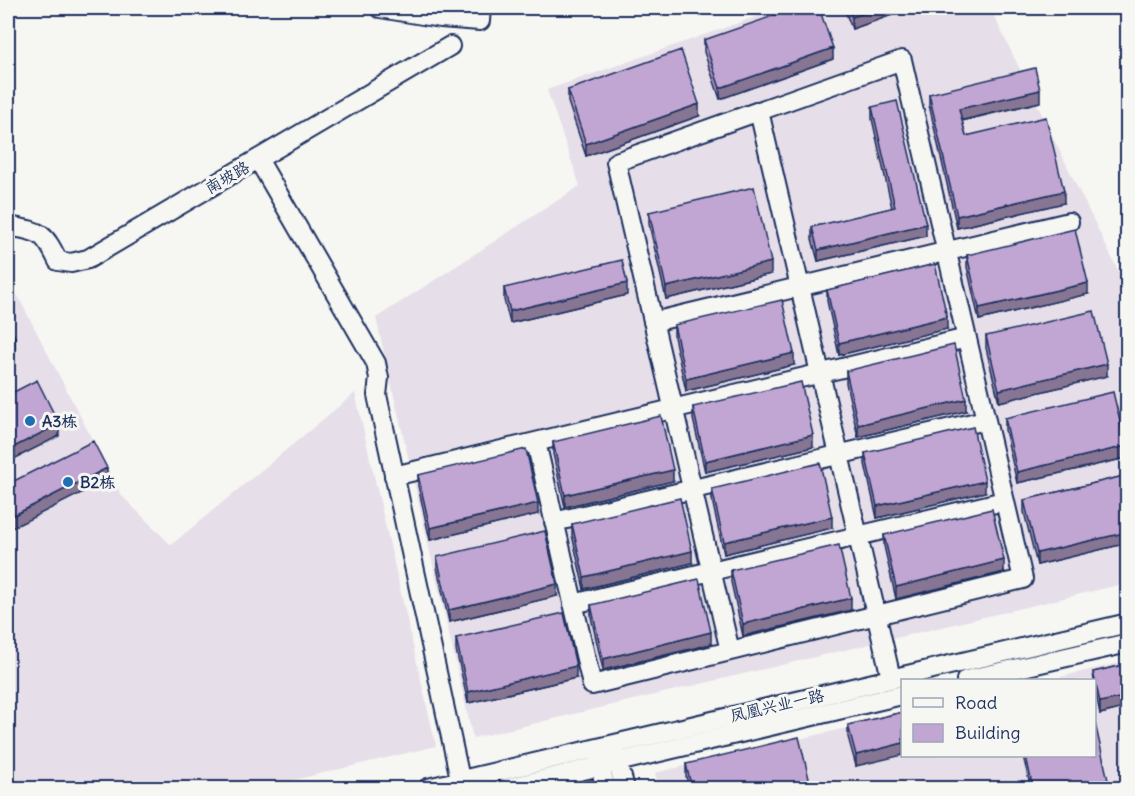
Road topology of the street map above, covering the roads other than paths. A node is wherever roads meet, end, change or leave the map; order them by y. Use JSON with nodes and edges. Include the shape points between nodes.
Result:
{"nodes":[{"id":1,"x":380,"y":8,"type":"edge"},
{"id":2,"x":481,"y":8,"type":"edge"},
{"id":3,"x":450,"y":46,"type":"dead end"},
{"id":4,"x":759,"y":111,"type":"junction"},
{"id":5,"x":258,"y":159,"type":"junction"},
{"id":6,"x":1069,"y":222,"type":"dead end"},
{"id":7,"x":8,"y":226,"type":"edge"},
{"id":8,"x":946,"y":251,"type":"junction"},
{"id":9,"x":800,"y":287,"type":"junction"},
{"id":10,"x":653,"y":322,"type":"junction"},
{"id":11,"x":967,"y":338,"type":"junction"},
{"id":12,"x":820,"y":373,"type":"junction"},
{"id":13,"x":673,"y":409,"type":"junction"},
{"id":14,"x":986,"y":420,"type":"junction"},
{"id":15,"x":536,"y":442,"type":"junction"},
{"id":16,"x":839,"y":454,"type":"junction"},
{"id":17,"x":394,"y":476,"type":"junction"},
{"id":18,"x":692,"y":489,"type":"junction"},
{"id":19,"x":1005,"y":501,"type":"junction"},
{"id":20,"x":554,"y":522,"type":"junction"},
{"id":21,"x":858,"y":536,"type":"junction"},
{"id":22,"x":711,"y":571,"type":"junction"},
{"id":23,"x":573,"y":604,"type":"junction"},
{"id":24,"x":876,"y":615,"type":"junction"},
{"id":25,"x":1128,"y":623,"type":"edge"},
{"id":26,"x":1128,"y":643,"type":"edge"},
{"id":27,"x":730,"y":651,"type":"junction"},
{"id":28,"x":891,"y":678,"type":"junction"},
{"id":29,"x":975,"y":679,"type":"edge"},
{"id":30,"x":901,"y":696,"type":"edge"},
{"id":31,"x":604,"y":746,"type":"junction"},
{"id":32,"x":609,"y":764,"type":"junction"},
{"id":33,"x":461,"y":785,"type":"edge"},
{"id":34,"x":428,"y":789,"type":"edge"},
{"id":35,"x":507,"y":789,"type":"edge"},
{"id":36,"x":606,"y":789,"type":"edge"},
{"id":37,"x":625,"y":789,"type":"edge"}],
"edges":[{"from":1,"to":2,"type":"street","via":[[480,21]]},
{"from":3,"to":5,"type":"street","name":"南坡路"},
{"from":4,"to":8,"type":"street","via":[[902,60]]},
{"from":4,"to":9,"type":"street"},
{"from":4,"to":10,"type":"street","via":[[616,162]]},
{"from":5,"to":7,"type":"street","name":"南坡路","via":[[88,259],[58,261],[48,240],[37,231]]},
{"from":5,"to":17,"type":"street","via":[[376,363],[377,395]]},
{"from":6,"to":8,"type":"street"},
{"from":8,"to":9,"type":"street"},
{"from":8,"to":11,"type":"street"},
{"from":9,"to":10,"type":"street"},
{"from":9,"to":12,"type":"street"},
{"from":10,"to":13,"type":"street"},
{"from":11,"to":12,"type":"street"},
{"from":11,"to":14,"type":"street"},
{"from":12,"to":13,"type":"street"},
{"from":12,"to":16,"type":"street"},
{"from":13,"to":15,"type":"street"},
{"from":13,"to":18,"type":"street"},
{"from":14,"to":16,"type":"street"},
{"from":14,"to":19,"type":"street"},
{"from":15,"to":17,"type":"street"},
{"from":15,"to":20,"type":"street"},
{"from":16,"to":18,"type":"street"},
{"from":16,"to":21,"type":"street"},
{"from":17,"to":33,"type":"street"},
{"from":18,"to":20,"type":"street"},
{"from":18,"to":22,"type":"street"},
{"from":19,"to":21,"type":"street"},
{"from":19,"to":24,"type":"street","via":[[1023,579]]},
{"from":20,"to":23,"type":"street"},
{"from":21,"to":22,"type":"street"},
{"from":21,"to":24,"type":"street"},
{"from":22,"to":23,"type":"street"},
{"from":22,"to":27,"type":"street"},
{"from":23,"to":27,"type":"street","via":[[592,685]]},
{"from":24,"to":27,"type":"street"},
{"from":24,"to":28,"type":"street"},
{"from":25,"to":28,"type":"street","name":"凤凰兴业一路"},
{"from":26,"to":29,"type":"street"},
{"from":28,"to":31,"type":"street","name":"凤凰兴业一路"},
{"from":30,"to":32,"type":"street","name":"凤凰兴业一路"},
{"from":31,"to":32,"type":"street"},
{"from":31,"to":33,"type":"street","name":"凤凰兴业一路"},
{"from":32,"to":35,"type":"street","name":"凤凰兴业一路"},
{"from":32,"to":36,"type":"street"},
{"from":32,"to":37,"type":"street"},
{"from":33,"to":34,"type":"street","name":"凤凰兴业一路"}]}
